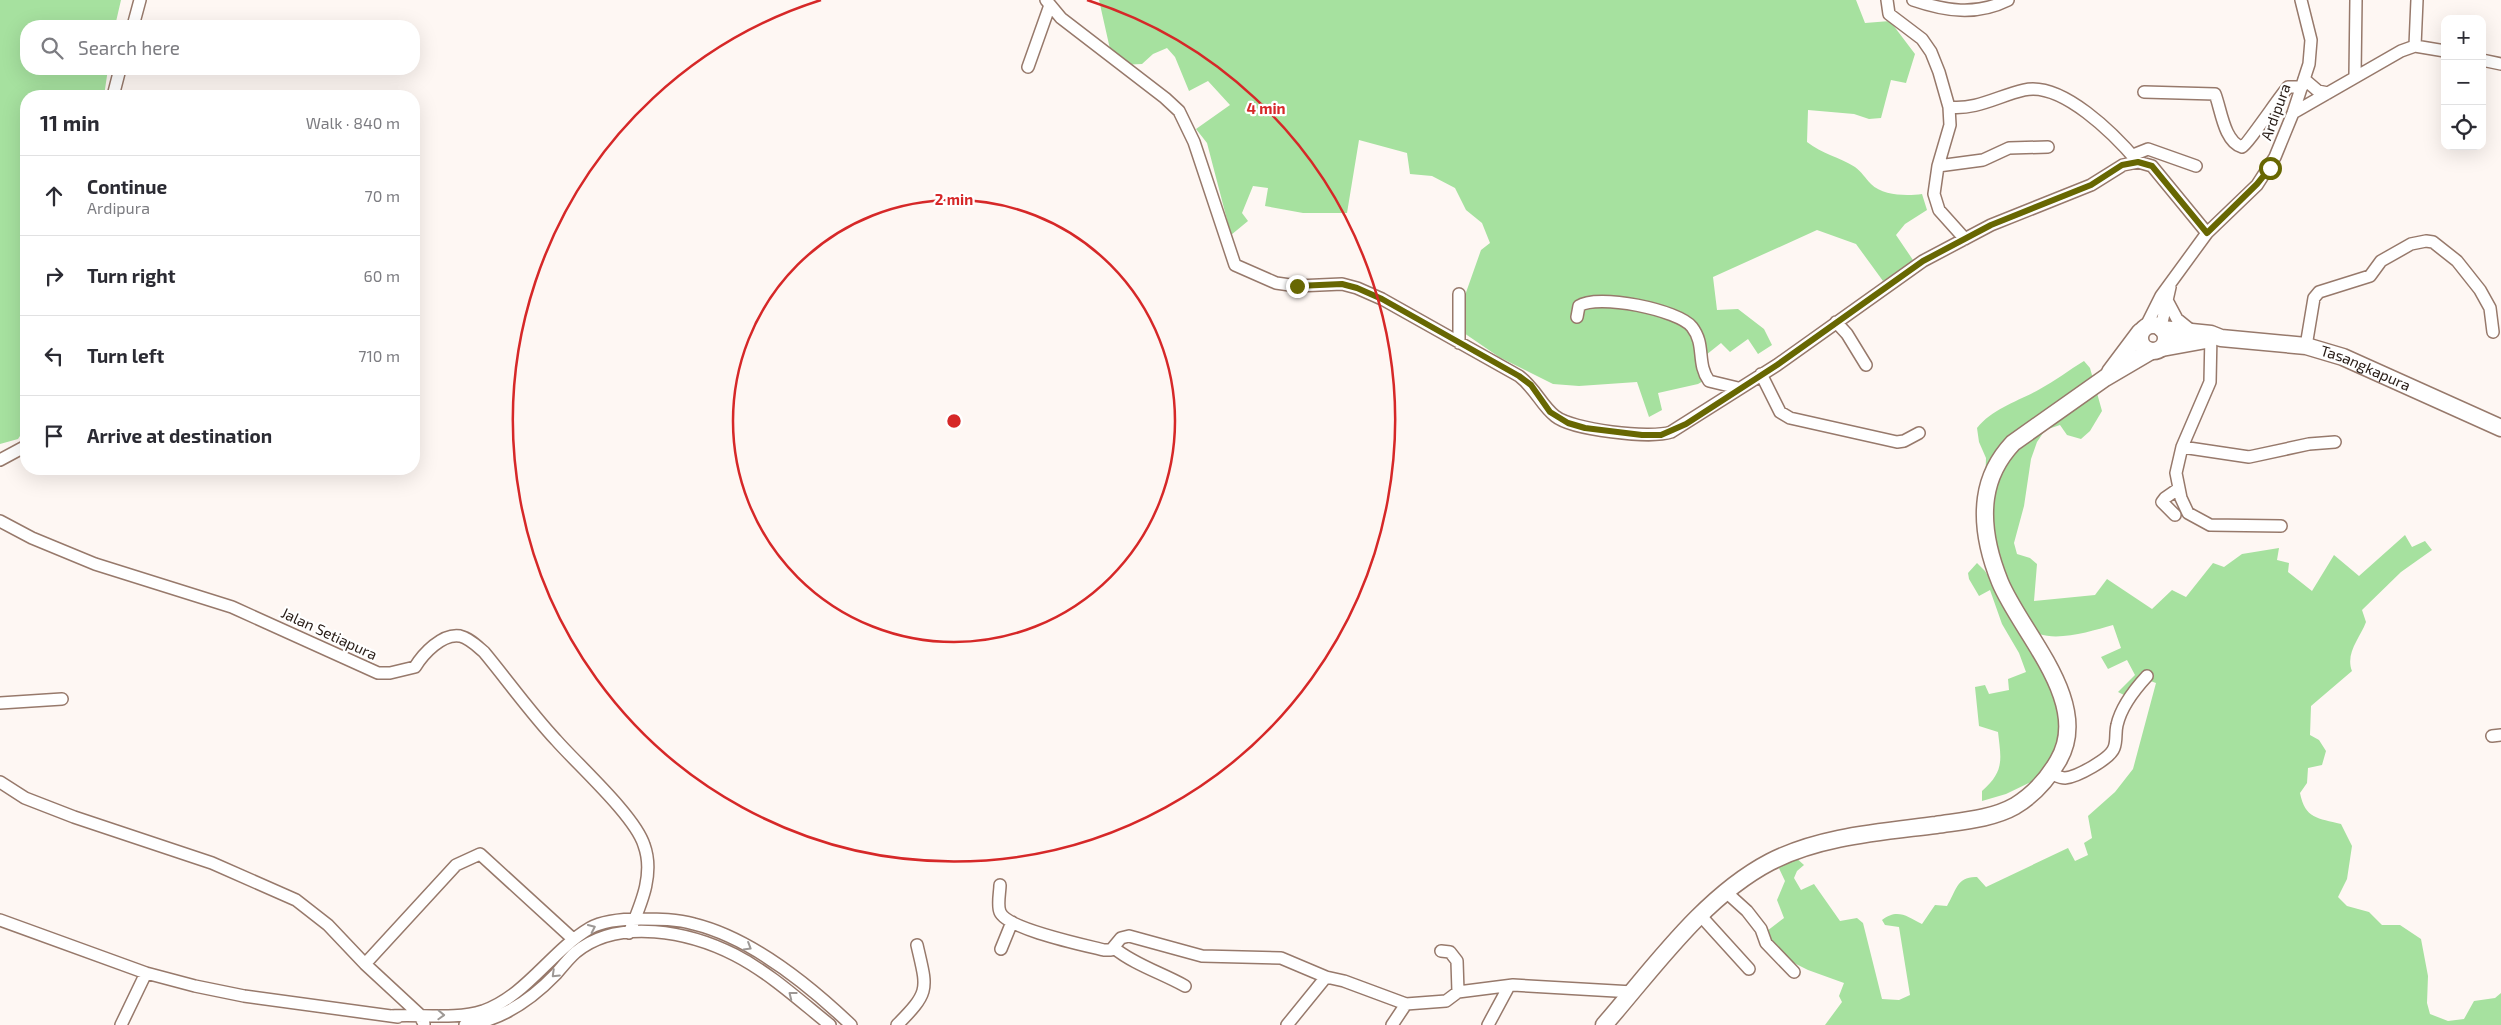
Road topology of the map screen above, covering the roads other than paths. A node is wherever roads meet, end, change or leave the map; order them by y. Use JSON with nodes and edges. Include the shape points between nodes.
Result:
{"nodes":[{"id":1,"x":140,"y":0,"type":"edge"},
{"id":2,"x":1887,"y":0,"type":"edge"},
{"id":3,"x":1913,"y":0,"type":"edge"},
{"id":4,"x":2008,"y":0,"type":"edge"},
{"id":5,"x":2301,"y":0,"type":"edge"},
{"id":6,"x":2356,"y":0,"type":"edge"},
{"id":7,"x":2417,"y":0,"type":"edge"},
{"id":8,"x":1048,"y":3,"type":"edge"},
{"id":9,"x":134,"y":20,"type":"edge"},
{"id":10,"x":2415,"y":46,"type":"junction"},
{"id":11,"x":2441,"y":50,"type":"edge"},
{"id":12,"x":2486,"y":61,"type":"edge"},
{"id":13,"x":2501,"y":64,"type":"edge"},
{"id":14,"x":1028,"y":67,"type":"dead end"},
{"id":15,"x":119,"y":75,"type":"edge"},
{"id":16,"x":2356,"y":76,"type":"junction"},
{"id":17,"x":2303,"y":83,"type":"junction"},
{"id":18,"x":115,"y":90,"type":"edge"},
{"id":19,"x":2144,"y":92,"type":"dead end"},
{"id":20,"x":2328,"y":94,"type":"junction"},
{"id":21,"x":1949,"y":107,"type":"junction"},
{"id":22,"x":2293,"y":113,"type":"junction"},
{"id":23,"x":2048,"y":147,"type":"dead end"},
{"id":24,"x":2135,"y":158,"type":"junction"},
{"id":25,"x":1938,"y":166,"type":"junction"},
{"id":26,"x":2196,"y":166,"type":"dead end"},
{"id":27,"x":2207,"y":233,"type":"junction"},
{"id":28,"x":1965,"y":239,"type":"junction"},
{"id":29,"x":2170,"y":286,"type":"junction"},
{"id":30,"x":1459,"y":294,"type":"dead end"},
{"id":31,"x":2168,"y":302,"type":"junction"},
{"id":32,"x":1577,"y":317,"type":"dead end"},
{"id":33,"x":1836,"y":322,"type":"junction"},
{"id":34,"x":2152,"y":329,"type":"junction"},
{"id":35,"x":2193,"y":332,"type":"junction"},
{"id":36,"x":2493,"y":332,"type":"dead end"},
{"id":37,"x":2214,"y":337,"type":"junction"},
{"id":38,"x":1459,"y":343,"type":"junction"},
{"id":39,"x":2306,"y":346,"type":"junction"},
{"id":40,"x":2157,"y":349,"type":"junction"},
{"id":41,"x":1866,"y":365,"type":"dead end"},
{"id":42,"x":1761,"y":374,"type":"junction"},
{"id":43,"x":2105,"y":378,"type":"junction"},
{"id":44,"x":1738,"y":388,"type":"junction"},
{"id":45,"x":2501,"y":428,"type":"edge"},
{"id":46,"x":1919,"y":433,"type":"dead end"},
{"id":47,"x":2335,"y":442,"type":"dead end"},
{"id":48,"x":2182,"y":447,"type":"junction"},
{"id":49,"x":20,"y":449,"type":"edge"},
{"id":50,"x":0,"y":460,"type":"edge"},
{"id":51,"x":2178,"y":489,"type":"junction"},
{"id":52,"x":2175,"y":515,"type":"dead end"},
{"id":53,"x":0,"y":521,"type":"edge"},
{"id":54,"x":2281,"y":526,"type":"dead end"},
{"id":55,"x":2147,"y":676,"type":"dead end"},
{"id":56,"x":62,"y":699,"type":"dead end"},
{"id":57,"x":0,"y":703,"type":"edge"},
{"id":58,"x":2050,"y":773,"type":"junction"},
{"id":59,"x":0,"y":782,"type":"edge"},
{"id":60,"x":1000,"y":885,"type":"dead end"},
{"id":61,"x":1726,"y":892,"type":"junction"},
{"id":62,"x":1700,"y":915,"type":"junction"},
{"id":63,"x":634,"y":919,"type":"junction"},
{"id":64,"x":0,"y":920,"type":"edge"},
{"id":65,"x":1012,"y":922,"type":"junction"},
{"id":66,"x":629,"y":933,"type":"junction"},
{"id":67,"x":573,"y":940,"type":"junction"},
{"id":68,"x":917,"y":945,"type":"dead end"},
{"id":69,"x":1114,"y":948,"type":"junction"},
{"id":70,"x":1001,"y":949,"type":"dead end"},
{"id":71,"x":1441,"y":951,"type":"dead end"},
{"id":72,"x":365,"y":964,"type":"junction"},
{"id":73,"x":1749,"y":969,"type":"dead end"},
{"id":74,"x":1794,"y":972,"type":"dead end"},
{"id":75,"x":146,"y":973,"type":"junction"},
{"id":76,"x":1326,"y":977,"type":"junction"},
{"id":77,"x":1185,"y":986,"type":"dead end"},
{"id":78,"x":1509,"y":986,"type":"junction"},
{"id":79,"x":1458,"y":992,"type":"junction"},
{"id":80,"x":1633,"y":992,"type":"junction"},
{"id":81,"x":1406,"y":1004,"type":"junction"},
{"id":82,"x":426,"y":1021,"type":"edge"},
{"id":83,"x":1608,"y":1024,"type":"edge"},
{"id":84,"x":121,"y":1025,"type":"edge"},
{"id":85,"x":465,"y":1025,"type":"edge"},
{"id":86,"x":830,"y":1025,"type":"edge"},
{"id":87,"x":852,"y":1025,"type":"edge"},
{"id":88,"x":897,"y":1025,"type":"edge"},
{"id":89,"x":1287,"y":1025,"type":"edge"},
{"id":90,"x":1392,"y":1025,"type":"edge"},
{"id":91,"x":1488,"y":1025,"type":"edge"}],
"edges":[{"from":1,"to":9,"type":"street"},
{"from":2,"to":21,"type":"street","via":[[1889,14],[1922,39],[1931,52]]},
{"from":3,"to":4,"type":"street","via":[[1957,11],[1987,8]]},
{"from":5,"to":17,"type":"street","name":"Ardipura","via":[[2311,40]]},
{"from":6,"to":16,"type":"street"},
{"from":7,"to":10,"type":"street"},
{"from":8,"to":14,"type":"street"},
{"from":8,"to":38,"type":"street","via":[[1061,18],[1179,111],[1194,142],[1236,265],[1276,284],[1342,284],[1357,288]]},
{"from":10,"to":11,"type":"street"},
{"from":10,"to":16,"type":"street","via":[[2389,56]]},
{"from":12,"to":13,"type":"street"},
{"from":15,"to":18,"type":"street"},
{"from":16,"to":20,"type":"street"},
{"from":17,"to":19,"type":"street","via":[[2288,87],[2250,140],[2242,146],[2232,140],[2215,94]]},
{"from":17,"to":20,"type":"street"},
{"from":17,"to":22,"type":"street","name":"Ardipura"},
{"from":20,"to":22,"type":"street"},
{"from":21,"to":24,"type":"street","via":[[1983,105],[2028,89],[2049,91],[2104,127]]},
{"from":21,"to":25,"type":"street","via":[[1950,125]]},
{"from":22,"to":27,"type":"street","name":"Ardipura","via":[[2266,174]]},
{"from":23,"to":25,"type":"street","via":[[2009,148],[1983,160]]},
{"from":24,"to":26,"type":"street","via":[[2148,148]]},
{"from":24,"to":27,"type":"street","via":[[2152,166],[2162,176]]},
{"from":24,"to":28,"type":"street","via":[[2091,185],[1991,225]]},
{"from":25,"to":28,"type":"street","via":[[1936,202],[1939,210]]},
{"from":27,"to":29,"type":"street","name":"Ardipura"},
{"from":28,"to":33,"type":"street","via":[[1923,261]]},
{"from":29,"to":31,"type":"street","name":"Ardipura"},
{"from":29,"to":34,"type":"street","name":"Ardipura","via":[[2161,296]]},
{"from":30,"to":38,"type":"street"},
{"from":31,"to":34,"type":"street","name":"Ardipura"},
{"from":31,"to":35,"type":"street","via":[[2177,319]]},
{"from":32,"to":44,"type":"street","via":[[1580,306],[1595,300],[1627,304],[1684,319],[1700,342],[1700,364],[1709,381]]},
{"from":33,"to":41,"type":"street"},
{"from":33,"to":42,"type":"street"},
{"from":34,"to":35,"type":"highway","name":"Tasangkapura"},
{"from":34,"to":40,"type":"highway","via":[[2166,340]]},
{"from":34,"to":40,"type":"highway","via":[[2141,344]]},
{"from":34,"to":43,"type":"highway"},
{"from":35,"to":37,"type":"highway","name":"Tasangkapura"},
{"from":36,"to":39,"type":"street","via":[[2490,308],[2469,275],[2433,242],[2426,241],[2411,244],[2386,258],[2370,276],[2318,292],[2314,298]]},
{"from":37,"to":39,"type":"highway","name":"Tasangkapura"},
{"from":37,"to":40,"type":"highway","name":"Tasangkapura"},
{"from":37,"to":48,"type":"street","via":[[2210,382]]},
{"from":38,"to":44,"type":"street","via":[[1531,385],[1556,418],[1585,428],[1661,435],[1686,424]]},
{"from":39,"to":45,"type":"highway","name":"Tasangkapura","via":[[2343,356]]},
{"from":40,"to":43,"type":"highway"},
{"from":42,"to":44,"type":"street"},
{"from":42,"to":46,"type":"street","via":[[1780,412],[1790,418],[1897,442]]},
{"from":43,"to":58,"type":"highway","via":[[2026,432],[2003,454],[1988,486],[1985,509],[1988,550],[2000,583],[2056,681],[2067,711],[2065,745]]},
{"from":47,"to":48,"type":"street","via":[[2249,457]]},
{"from":48,"to":51,"type":"street","via":[[2176,473]]},
{"from":49,"to":50,"type":"street"},
{"from":51,"to":52,"type":"street","via":[[2162,502]]},
{"from":51,"to":54,"type":"street","via":[[2188,514],[2210,525]]},
{"from":53,"to":63,"type":"street","name":"Jalan Setiapura","via":[[95,564],[232,607],[378,673],[415,667],[424,654],[446,639],[459,636],[470,640],[484,652],[554,739],[634,825],[644,845],[647,864],[646,884]]},
{"from":55,"to":58,"type":"street","via":[[2121,714],[2114,750],[2107,757],[2065,778]]},
{"from":56,"to":57,"type":"street"},
{"from":58,"to":61,"type":"highway","via":[[2032,794],[2013,807],[1992,814],[1819,845],[1772,861]]},
{"from":59,"to":72,"type":"street","via":[[25,798],[95,826],[212,863],[281,891],[328,924]]},
{"from":60,"to":65,"type":"street","via":[[998,910],[1003,918]]},
{"from":61,"to":62,"type":"highway"},
{"from":61,"to":74,"type":"street","via":[[1747,911],[1761,929],[1766,943]]},
{"from":62,"to":73,"type":"street"},
{"from":62,"to":80,"type":"highway"},
{"from":63,"to":66,"type":"street","name":"Jalan Setiapura"},
{"from":67,"to":63,"type":"street","one_way":true,"via":[[592,927]]},
{"from":63,"to":87,"type":"street","one_way":true,"via":[[692,923],[735,940],[785,970]]},
{"from":64,"to":75,"type":"street"},
{"from":65,"to":69,"type":"street","via":[[1104,950]]},
{"from":65,"to":70,"type":"street"},
{"from":66,"to":85,"type":"street","one_way":true,"via":[[603,937],[576,952],[554,976],[507,1013],[484,1023]]},
{"from":86,"to":66,"type":"street","one_way":true,"via":[[761,971],[735,955],[672,936],[645,931]]},
{"from":67,"to":72,"type":"street","via":[[480,854],[456,865]]},
{"from":82,"to":67,"type":"street","one_way":true,"via":[[482,1011],[533,978]]},
{"from":68,"to":88,"type":"street","via":[[925,988],[923,995]]},
{"from":69,"to":76,"type":"street","via":[[1121,938],[1129,936],[1202,956],[1281,958]]},
{"from":69,"to":77,"type":"street","via":[[1133,962]]},
{"from":71,"to":79,"type":"street","via":[[1450,952],[1457,961]]},
{"from":72,"to":82,"type":"street"},
{"from":75,"to":82,"type":"street","via":[[244,996]]},
{"from":75,"to":84,"type":"street"},
{"from":76,"to":81,"type":"street"},
{"from":76,"to":89,"type":"street"},
{"from":78,"to":79,"type":"street"},
{"from":78,"to":80,"type":"street"},
{"from":78,"to":91,"type":"street"},
{"from":79,"to":81,"type":"street","via":[[1446,1001]]},
{"from":80,"to":83,"type":"highway"},
{"from":81,"to":90,"type":"street"}]}
